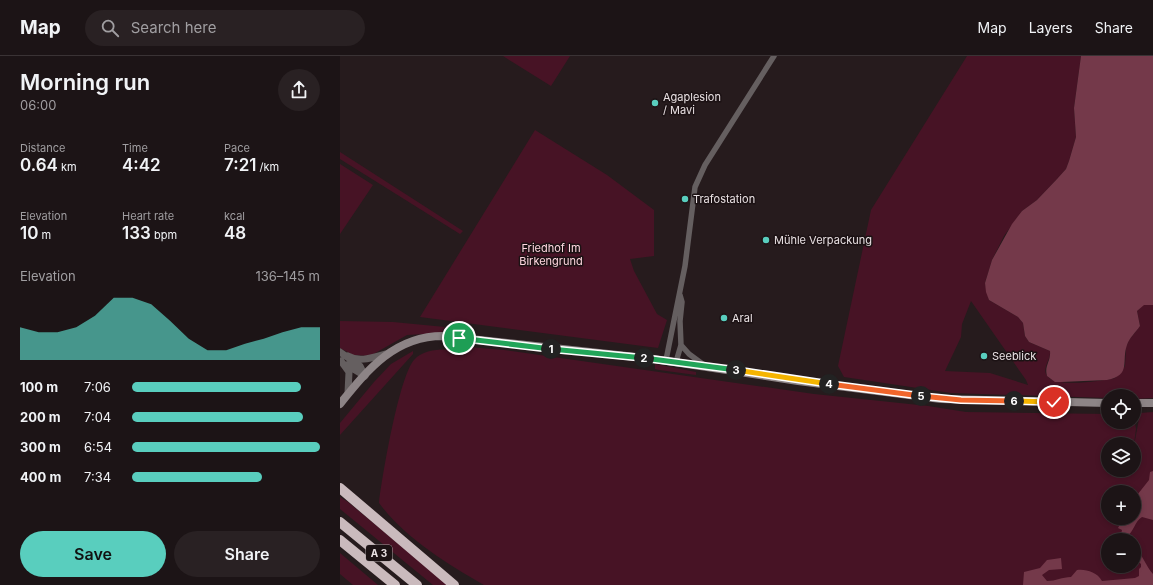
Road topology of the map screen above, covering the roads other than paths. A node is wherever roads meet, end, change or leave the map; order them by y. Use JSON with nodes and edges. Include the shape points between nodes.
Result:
{"nodes":[{"id":1,"x":774,"y":56,"type":"edge"},
{"id":2,"x":680,"y":295,"type":"junction"},
{"id":3,"x":681,"y":344,"type":"junction"},
{"id":4,"x":340,"y":352,"type":"edge"},
{"id":5,"x":386,"y":354,"type":"junction"},
{"id":6,"x":348,"y":356,"type":"junction"},
{"id":7,"x":666,"y":360,"type":"junction"},
{"id":8,"x":341,"y":361,"type":"edge"},
{"id":9,"x":676,"y":362,"type":"junction"},
{"id":10,"x":704,"y":365,"type":"junction"},
{"id":11,"x":365,"y":376,"type":"junction"},
{"id":12,"x":348,"y":394,"type":"junction"},
{"id":13,"x":1101,"y":403,"type":"edge"},
{"id":14,"x":1141,"y":403,"type":"edge"},
{"id":15,"x":1153,"y":403,"type":"edge"},
{"id":16,"x":340,"y":404,"type":"edge"},
{"id":17,"x":340,"y":488,"type":"edge"},
{"id":18,"x":340,"y":522,"type":"edge"},
{"id":19,"x":340,"y":540,"type":"edge"},
{"id":20,"x":395,"y":585,"type":"edge"},
{"id":21,"x":417,"y":585,"type":"edge"},
{"id":22,"x":454,"y":585,"type":"edge"}],
"edges":[{"from":1,"to":2,"type":"street","via":[[705,165],[695,187]]},
{"from":2,"to":3,"type":"street"},
{"from":2,"to":7,"type":"street"},
{"from":3,"to":9,"type":"street"},
{"from":3,"to":10,"type":"street"},
{"from":4,"to":6,"type":"street"},
{"from":5,"to":6,"type":"street","via":[[364,359]]},
{"from":5,"to":7,"type":"main road","via":[[416,339],[443,336]]},
{"from":5,"to":11,"type":"main road"},
{"from":6,"to":11,"type":"street","via":[[363,369]]},
{"from":7,"to":9,"type":"main road"},
{"from":8,"to":11,"type":"street"},
{"from":8,"to":12,"type":"street","via":[[350,372]]},
{"from":9,"to":10,"type":"main road"},
{"from":10,"to":13,"type":"main road","via":[[798,381],[941,399]]},
{"from":11,"to":12,"type":"main road"},
{"from":12,"to":16,"type":"main road"},
{"from":14,"to":15,"type":"main road"},
{"from":17,"to":22,"type":"highway"},
{"from":18,"to":21,"type":"highway","number":"A 3"},
{"from":19,"to":20,"type":"highway","number":"A 3"}]}
